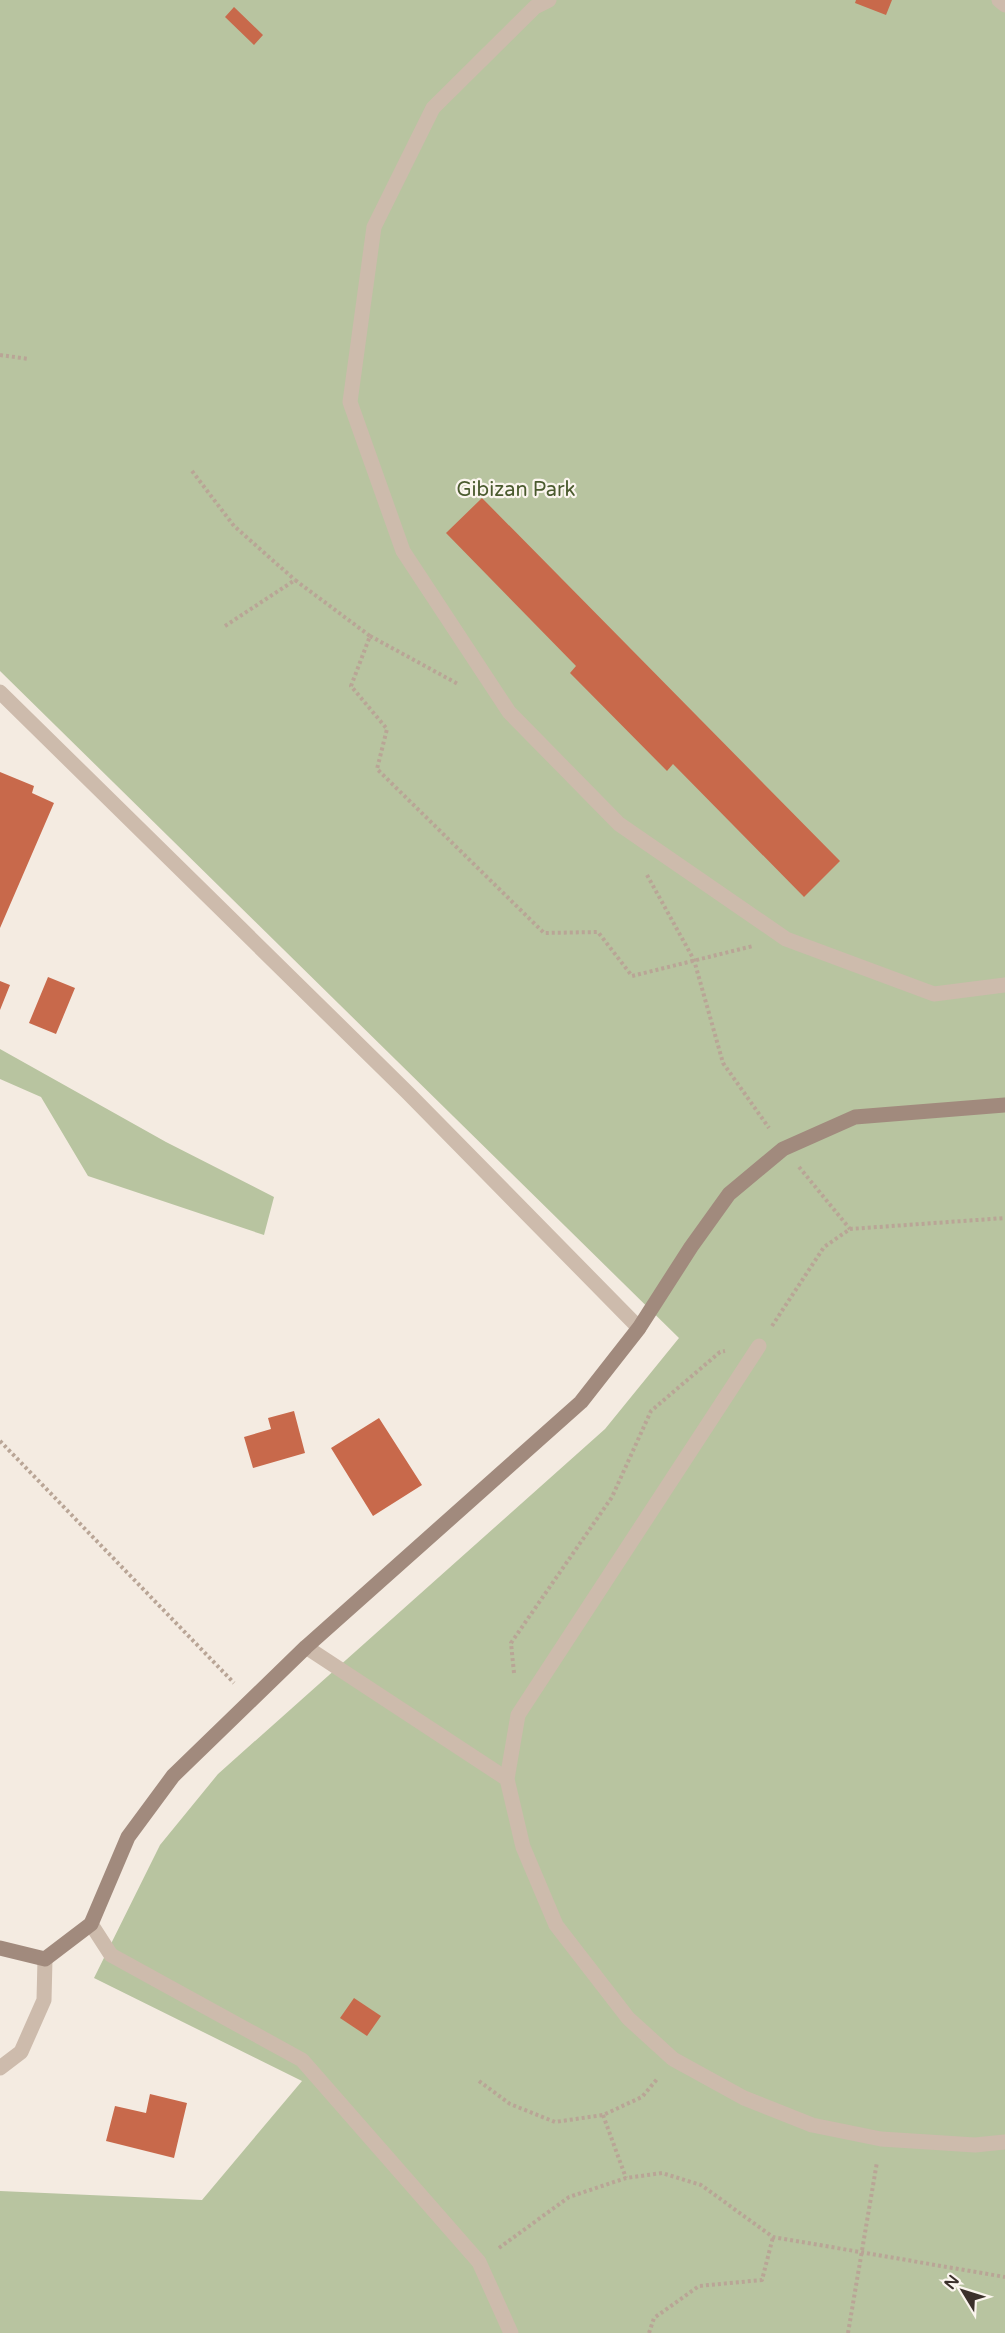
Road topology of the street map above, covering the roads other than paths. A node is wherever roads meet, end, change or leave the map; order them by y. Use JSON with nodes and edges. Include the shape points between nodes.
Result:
{"nodes":[{"id":1,"x":549,"y":0,"type":"edge"},
{"id":2,"x":999,"y":0,"type":"edge"},
{"id":3,"x":1005,"y":5,"type":"edge"},
{"id":4,"x":0,"y":692,"type":"edge"},
{"id":5,"x":1005,"y":985,"type":"edge"},
{"id":6,"x":1005,"y":1105,"type":"edge"},
{"id":7,"x":639,"y":1328,"type":"junction"},
{"id":8,"x":759,"y":1346,"type":"dead end"},
{"id":9,"x":306,"y":1647,"type":"junction"},
{"id":10,"x":507,"y":1779,"type":"junction"},
{"id":11,"x":91,"y":1924,"type":"junction"},
{"id":12,"x":0,"y":1948,"type":"edge"},
{"id":13,"x":45,"y":1959,"type":"junction"},
{"id":14,"x":0,"y":2067,"type":"edge"},
{"id":15,"x":1005,"y":2142,"type":"edge"},
{"id":16,"x":511,"y":2333,"type":"edge"}],
"edges":[{"from":1,"to":5,"type":"street","via":[[535,7],[433,108],[374,227],[350,402],[404,551],[509,712],[619,824],[786,939],[934,994]]},
{"from":2,"to":3,"type":"street"},
{"from":4,"to":7,"type":"street","via":[[408,1093]]},
{"from":6,"to":7,"type":"street","via":[[855,1117],[783,1149],[729,1194]]},
{"from":7,"to":9,"type":"street","via":[[581,1402]]},
{"from":8,"to":10,"type":"street","via":[[518,1715]]},
{"from":9,"to":10,"type":"street"},
{"from":9,"to":11,"type":"street","via":[[173,1776],[128,1837]]},
{"from":10,"to":15,"type":"street","via":[[523,1847],[556,1925],[628,2018],[673,2059],[744,2098],[812,2126],[881,2139],[975,2145]]},
{"from":11,"to":13,"type":"street"},
{"from":11,"to":16,"type":"street","via":[[111,1955],[302,2060],[479,2262]]},
{"from":12,"to":13,"type":"street"},
{"from":13,"to":14,"type":"street","via":[[44,2000],[21,2052]]}]}
